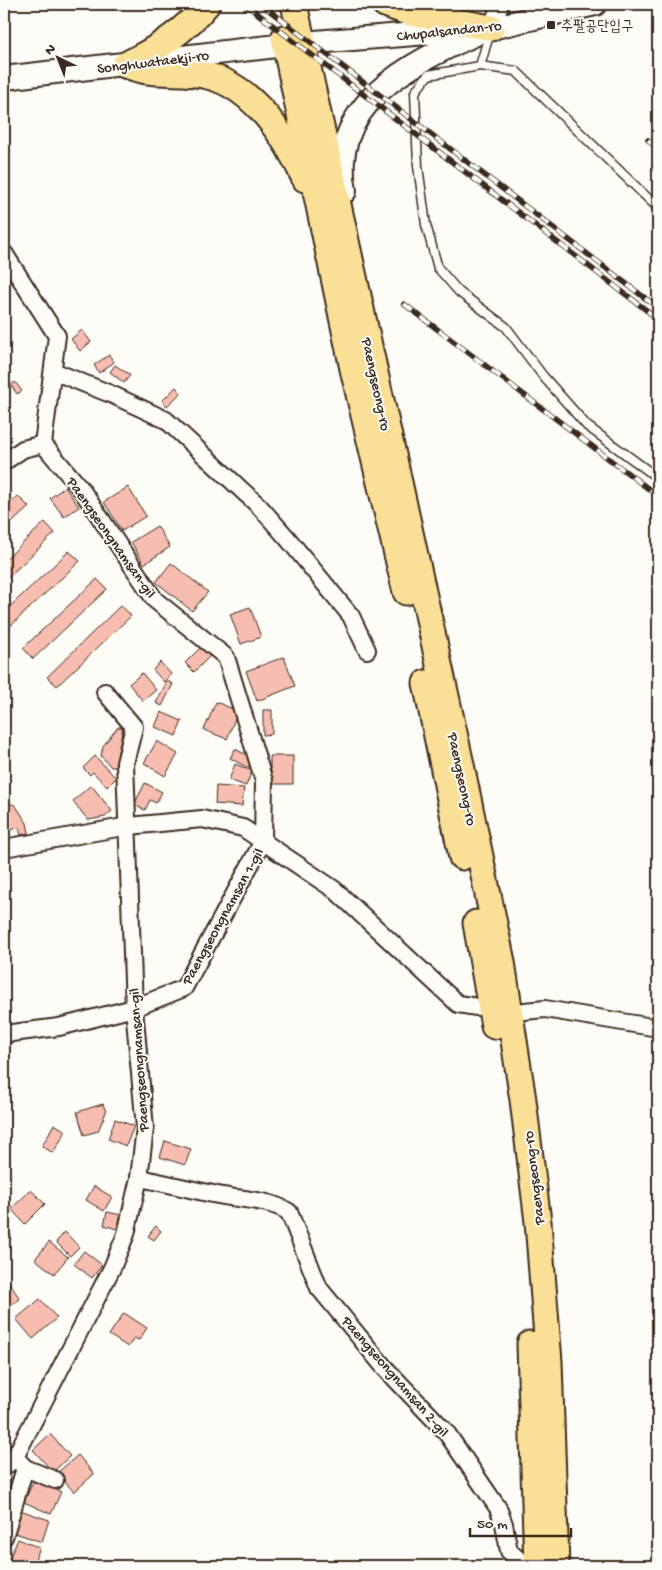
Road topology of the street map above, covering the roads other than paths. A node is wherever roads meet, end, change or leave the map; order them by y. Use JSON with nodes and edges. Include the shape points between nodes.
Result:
{"nodes":[{"id":1,"x":207,"y":4,"type":"edge"},
{"id":2,"x":278,"y":4,"type":"edge"},
{"id":3,"x":294,"y":4,"type":"edge"},
{"id":4,"x":385,"y":4,"type":"edge"},
{"id":5,"x":497,"y":4,"type":"edge"},
{"id":6,"x":595,"y":4,"type":"edge"},
{"id":7,"x":569,"y":7,"type":"edge"},
{"id":8,"x":491,"y":28,"type":"junction"},
{"id":9,"x":294,"y":44,"type":"junction"},
{"id":10,"x":125,"y":65,"type":"junction"},
{"id":11,"x":480,"y":66,"type":"junction"},
{"id":12,"x":4,"y":78,"type":"edge"},
{"id":13,"x":658,"y":208,"type":"edge"},
{"id":14,"x":333,"y":229,"type":"junction"},
{"id":15,"x":4,"y":253,"type":"edge"},
{"id":16,"x":53,"y":371,"type":"junction"},
{"id":17,"x":43,"y":444,"type":"junction"},
{"id":18,"x":4,"y":462,"type":"edge"},
{"id":19,"x":658,"y":478,"type":"edge"},
{"id":20,"x":367,"y":650,"type":"dead end"},
{"id":21,"x":105,"y":692,"type":"dead end"},
{"id":22,"x":129,"y":826,"type":"junction"},
{"id":23,"x":263,"y":841,"type":"junction"},
{"id":24,"x":4,"y":848,"type":"edge"},
{"id":25,"x":477,"y":1007,"type":"dead end"},
{"id":26,"x":134,"y":1008,"type":"junction"},
{"id":27,"x":524,"y":1011,"type":"dead end"},
{"id":28,"x":658,"y":1028,"type":"edge"},
{"id":29,"x":4,"y":1034,"type":"edge"},
{"id":30,"x":139,"y":1178,"type":"junction"},
{"id":31,"x":14,"y":1463,"type":"edge"},
{"id":32,"x":55,"y":1480,"type":"dead end"},
{"id":33,"x":4,"y":1536,"type":"edge"},
{"id":34,"x":531,"y":1566,"type":"edge"},
{"id":35,"x":556,"y":1566,"type":"edge"}],
"edges":[{"from":1,"to":10,"type":"main road","via":[[192,21],[162,44]]},
{"from":2,"to":9,"type":"main road","name":"Paengseong-ro"},
{"from":3,"to":9,"type":"main road","name":"Paengseong-ro"},
{"from":4,"to":8,"type":"main road","via":[[410,13]]},
{"from":5,"to":8,"type":"street","via":[[500,8]]},
{"from":6,"to":7,"type":"street","name":"Chupalsandan-ro"},
{"from":7,"to":8,"type":"street","name":"Chupalsandan-ro"},
{"from":8,"to":9,"type":"street","name":"Chupalsandan-ro"},
{"from":8,"to":11,"type":"lane"},
{"from":8,"to":14,"type":"street","via":[[439,51],[399,75],[376,93],[361,111],[343,151],[341,175],[350,214]]},
{"from":9,"to":10,"type":"street","name":"Songhwataekji-ro"},
{"from":9,"to":14,"type":"main road","name":"Paengseong-ro"},
{"from":10,"to":12,"type":"street","name":"Songhwataekji-ro"},
{"from":10,"to":14,"type":"main road","via":[[146,71],[206,76],[226,83],[245,96],[277,131]]},
{"from":11,"to":13,"type":"lane","via":[[516,71]]},
{"from":11,"to":19,"type":"lane","via":[[428,75],[415,92],[418,166],[426,225],[438,268],[459,292],[506,327],[587,426]]},
{"from":14,"to":34,"type":"main road","name":"Paengseong-ro","via":[[355,379],[418,644],[484,963],[507,1103],[532,1362]]},
{"from":14,"to":35,"type":"main road","name":"Paengseong-ro","via":[[460,760],[502,962],[539,1231],[549,1362]]},
{"from":15,"to":16,"type":"street","via":[[57,336]]},
{"from":16,"to":17,"type":"street"},
{"from":16,"to":20,"type":"street","via":[[166,420],[259,506],[282,532],[351,616]]},
{"from":17,"to":18,"type":"street","via":[[23,449]]},
{"from":17,"to":23,"type":"street","name":"Paengseongnamsan-gil","via":[[81,489],[155,600],[226,657],[264,781]]},
{"from":21,"to":22,"type":"street","name":"Paengseongnamsan-gil","via":[[134,726],[125,763]]},
{"from":22,"to":23,"type":"street","via":[[202,819],[243,828]]},
{"from":22,"to":24,"type":"street"},
{"from":22,"to":26,"type":"street","name":"Paengseongnamsan-gil"},
{"from":23,"to":25,"type":"street","name":"Paengseongnamsan 1-gil","via":[[335,890],[458,1004]]},
{"from":23,"to":26,"type":"street","name":"Paengseongnamsan 1-gil","via":[[184,988]]},
{"from":26,"to":29,"type":"street","name":"Paengseongnamsan 1-gil","via":[[59,1027]]},
{"from":26,"to":30,"type":"street","name":"Paengseongnamsan-gil","via":[[145,1128]]},
{"from":27,"to":28,"type":"street","via":[[544,1009]]},
{"from":30,"to":31,"type":"street","name":"Paengseongnamsan-gil","via":[[126,1234],[112,1268]]},
{"from":30,"to":34,"type":"street","name":"Paengseongnamsan 2-gil","via":[[263,1202],[289,1212],[318,1288],[384,1367],[446,1432],[498,1508],[509,1551]]},
{"from":31,"to":32,"type":"street"},
{"from":31,"to":33,"type":"street","name":"Paengseongnamsan-gil"}]}
